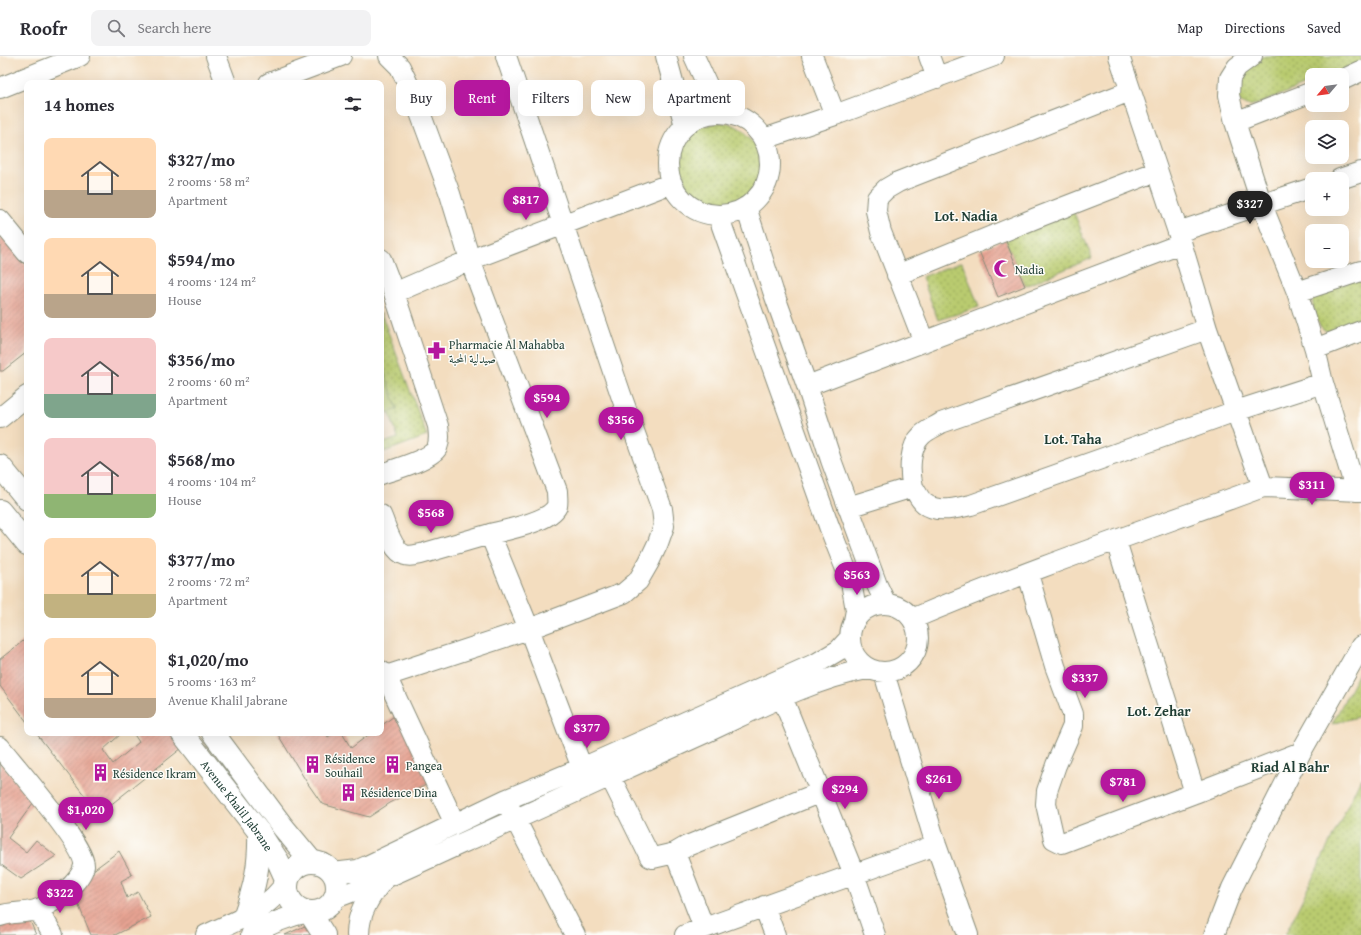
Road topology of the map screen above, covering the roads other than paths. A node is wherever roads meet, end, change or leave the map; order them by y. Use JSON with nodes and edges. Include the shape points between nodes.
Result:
{"nodes":[{"id":1,"x":80,"y":56,"type":"edge"},
{"id":2,"x":216,"y":56,"type":"edge"},
{"id":3,"x":341,"y":56,"type":"edge"},
{"id":4,"x":389,"y":56,"type":"edge"},
{"id":5,"x":506,"y":56,"type":"edge"},
{"id":6,"x":666,"y":56,"type":"edge"},
{"id":7,"x":694,"y":56,"type":"edge"},
{"id":8,"x":812,"y":56,"type":"edge"},
{"id":9,"x":929,"y":56,"type":"edge"},
{"id":10,"x":994,"y":56,"type":"edge"},
{"id":11,"x":1118,"y":56,"type":"edge"},
{"id":12,"x":1252,"y":56,"type":"edge"},
{"id":13,"x":1361,"y":72,"type":"edge"},
{"id":14,"x":1349,"y":77,"type":"edge"},
{"id":15,"x":937,"y":78,"type":"junction"},
{"id":16,"x":225,"y":80,"type":"edge"},
{"id":17,"x":277,"y":80,"type":"edge"},
{"id":18,"x":705,"y":80,"type":"edge"},
{"id":19,"x":0,"y":88,"type":"edge"},
{"id":20,"x":1130,"y":91,"type":"junction"},
{"id":21,"x":1305,"y":95,"type":"edge"},
{"id":22,"x":835,"y":115,"type":"junction"},
{"id":23,"x":701,"y":116,"type":"edge"},
{"id":24,"x":737,"y":116,"type":"edge"},
{"id":25,"x":1235,"y":122,"type":"junction"},
{"id":26,"x":685,"y":126,"type":"junction"},
{"id":27,"x":764,"y":139,"type":"junction"},
{"id":28,"x":1157,"y":171,"type":"junction"},
{"id":29,"x":1361,"y":172,"type":"edge"},
{"id":30,"x":1349,"y":176,"type":"edge"},
{"id":31,"x":672,"y":183,"type":"junction"},
{"id":32,"x":1305,"y":190,"type":"edge"},
{"id":33,"x":1262,"y":205,"type":"junction"},
{"id":34,"x":746,"y":207,"type":"junction"},
{"id":35,"x":718,"y":216,"type":"junction"},
{"id":36,"x":0,"y":220,"type":"edge"},
{"id":37,"x":563,"y":224,"type":"junction"},
{"id":38,"x":1179,"y":238,"type":"junction"},
{"id":39,"x":24,"y":249,"type":"edge"},
{"id":40,"x":470,"y":260,"type":"junction"},
{"id":41,"x":384,"y":267,"type":"edge"},
{"id":42,"x":1361,"y":270,"type":"edge"},
{"id":43,"x":898,"y":275,"type":"junction"},
{"id":44,"x":1297,"y":292,"type":"junction"},
{"id":45,"x":394,"y":293,"type":"junction"},
{"id":46,"x":1207,"y":329,"type":"junction"},
{"id":47,"x":1361,"y":331,"type":"edge"},
{"id":48,"x":924,"y":342,"type":"junction"},
{"id":49,"x":1315,"y":349,"type":"junction"},
{"id":50,"x":1323,"y":383,"type":"junction"},
{"id":51,"x":807,"y":386,"type":"junction"},
{"id":52,"x":24,"y":398,"type":"edge"},
{"id":53,"x":1236,"y":411,"type":"junction"},
{"id":54,"x":0,"y":418,"type":"edge"},
{"id":55,"x":0,"y":466,"type":"edge"},
{"id":56,"x":384,"y":473,"type":"edge"},
{"id":57,"x":913,"y":486,"type":"junction"},
{"id":58,"x":1263,"y":487,"type":"junction"},
{"id":59,"x":1358,"y":491,"type":"edge"},
{"id":60,"x":24,"y":495,"type":"edge"},
{"id":61,"x":848,"y":507,"type":"junction"},
{"id":62,"x":0,"y":511,"type":"edge"},
{"id":63,"x":384,"y":522,"type":"edge"},
{"id":64,"x":490,"y":534,"type":"junction"},
{"id":65,"x":24,"y":540,"type":"edge"},
{"id":66,"x":1116,"y":541,"type":"junction"},
{"id":67,"x":1028,"y":574,"type":"junction"},
{"id":68,"x":886,"y":604,"type":"junction"},
{"id":69,"x":912,"y":619,"type":"junction"},
{"id":70,"x":529,"y":629,"type":"junction"},
{"id":71,"x":852,"y":630,"type":"junction"},
{"id":72,"x":1361,"y":646,"type":"edge"},
{"id":73,"x":876,"y":671,"type":"junction"},
{"id":74,"x":384,"y":673,"type":"edge"},
{"id":75,"x":782,"y":697,"type":"junction"},
{"id":76,"x":184,"y":736,"type":"edge"},
{"id":77,"x":215,"y":736,"type":"edge"},
{"id":78,"x":0,"y":747,"type":"edge"},
{"id":79,"x":1301,"y":752,"type":"junction"},
{"id":80,"x":582,"y":768,"type":"junction"},
{"id":81,"x":610,"y":776,"type":"junction"},
{"id":82,"x":821,"y":792,"type":"junction"},
{"id":83,"x":1195,"y":793,"type":"junction"},
{"id":84,"x":505,"y":800,"type":"junction"},
{"id":85,"x":515,"y":820,"type":"junction"},
{"id":86,"x":455,"y":824,"type":"junction"},
{"id":87,"x":259,"y":832,"type":"junction"},
{"id":88,"x":936,"y":845,"type":"junction"},
{"id":89,"x":674,"y":853,"type":"junction"},
{"id":90,"x":312,"y":862,"type":"junction"},
{"id":91,"x":333,"y":873,"type":"junction"},
{"id":92,"x":854,"y":874,"type":"junction"},
{"id":93,"x":384,"y":878,"type":"junction"},
{"id":94,"x":287,"y":882,"type":"junction"},
{"id":95,"x":334,"y":898,"type":"junction"},
{"id":96,"x":764,"y":906,"type":"junction"},
{"id":97,"x":38,"y":909,"type":"junction"},
{"id":98,"x":310,"y":912,"type":"junction"},
{"id":99,"x":1,"y":914,"type":"edge"},
{"id":100,"x":247,"y":926,"type":"edge"},
{"id":101,"x":691,"y":933,"type":"edge"},
{"id":102,"x":53,"y":935,"type":"edge"},
{"id":103,"x":206,"y":935,"type":"edge"},
{"id":104,"x":324,"y":935,"type":"edge"},
{"id":105,"x":354,"y":935,"type":"edge"},
{"id":106,"x":358,"y":935,"type":"edge"},
{"id":107,"x":575,"y":935,"type":"edge"},
{"id":108,"x":775,"y":935,"type":"edge"},
{"id":109,"x":875,"y":935,"type":"edge"},
{"id":110,"x":968,"y":935,"type":"edge"},
{"id":111,"x":1214,"y":935,"type":"edge"}],
"edges":[{"from":1,"to":19,"type":"street"},
{"from":2,"to":16,"type":"street"},
{"from":3,"to":17,"type":"street"},
{"from":4,"to":40,"type":"street","via":[[400,67],[415,99],[450,194]]},
{"from":5,"to":37,"type":"street"},
{"from":6,"to":26,"type":"street"},
{"from":7,"to":18,"type":"street"},
{"from":8,"to":22,"type":"street"},
{"from":9,"to":15,"type":"street"},
{"from":10,"to":15,"type":"street"},
{"from":11,"to":20,"type":"street"},
{"from":12,"to":25,"type":"street","via":[[1237,67],[1230,78],[1229,95]]},
{"from":13,"to":14,"type":"street"},
{"from":15,"to":22,"type":"street"},
{"from":20,"to":28,"type":"street"},
{"from":20,"to":43,"type":"street","via":[[922,172],[886,189],[877,198],[876,210],[881,232]]},
{"from":21,"to":25,"type":"street"},
{"from":22,"to":27,"type":"street"},
{"from":23,"to":26,"type":"street"},
{"from":24,"to":27,"type":"street","via":[[753,125]]},
{"from":25,"to":33,"type":"street"},
{"from":26,"to":31,"type":"street","via":[[675,138],[670,152],[668,168]]},
{"from":27,"to":34,"type":"street","via":[[770,156],[770,174],[763,191]]},
{"from":28,"to":38,"type":"street"},
{"from":28,"to":43,"type":"street"},
{"from":29,"to":30,"type":"street"},
{"from":31,"to":35,"type":"street","via":[[679,196],[690,206],[703,213]]},
{"from":31,"to":37,"type":"street"},
{"from":32,"to":33,"type":"street"},
{"from":33,"to":38,"type":"street"},
{"from":33,"to":44,"type":"street"},
{"from":34,"to":35,"type":"street","via":[[735,213]]},
{"from":34,"to":51,"type":"street"},
{"from":35,"to":71,"type":"street","via":[[851,582],[856,610]]},
{"from":36,"to":39,"type":"street"},
{"from":37,"to":40,"type":"street"},
{"from":37,"to":70,"type":"street","via":[[662,509],[664,526],[638,581],[624,593]]},
{"from":38,"to":46,"type":"street"},
{"from":38,"to":48,"type":"street"},
{"from":40,"to":45,"type":"street"},
{"from":40,"to":64,"type":"street","via":[[557,491],[557,505],[552,514],[522,526]]},
{"from":41,"to":45,"type":"street"},
{"from":42,"to":44,"type":"street"},
{"from":43,"to":48,"type":"street"},
{"from":44,"to":49,"type":"street"},
{"from":45,"to":56,"type":"street","via":[[438,426],[439,440],[436,449],[429,455]]},
{"from":46,"to":53,"type":"street"},
{"from":46,"to":57,"type":"street","via":[[941,423],[922,435],[912,449]]},
{"from":47,"to":49,"type":"street"},
{"from":48,"to":51,"type":"street"},
{"from":49,"to":50,"type":"street"},
{"from":50,"to":53,"type":"street"},
{"from":50,"to":59,"type":"street"},
{"from":51,"to":61,"type":"street"},
{"from":52,"to":54,"type":"street"},
{"from":53,"to":57,"type":"street","via":[[971,505],[949,510],[935,508],[923,502]]},
{"from":53,"to":58,"type":"street"},
{"from":55,"to":60,"type":"main road"},
{"from":57,"to":61,"type":"street"},
{"from":58,"to":59,"type":"street"},
{"from":58,"to":66,"type":"street"},
{"from":61,"to":68,"type":"street"},
{"from":62,"to":65,"type":"main road"},
{"from":63,"to":64,"type":"street","via":[[397,550],[410,556]]},
{"from":64,"to":70,"type":"street"},
{"from":66,"to":67,"type":"street"},
{"from":66,"to":83,"type":"street"},
{"from":67,"to":69,"type":"street"},
{"from":67,"to":83,"type":"street","via":[[1055,666],[1073,714],[1073,726],[1047,791],[1046,804],[1054,839],[1062,844]]},
{"from":68,"to":69,"type":"street","via":[[903,609]]},
{"from":68,"to":71,"type":"street","via":[[868,608]]},
{"from":69,"to":73,"type":"street","via":[[919,639],[914,656],[901,669]]},
{"from":70,"to":74,"type":"street"},
{"from":70,"to":80,"type":"street"},
{"from":71,"to":73,"type":"street","via":[[855,656]]},
{"from":71,"to":80,"type":"street","via":[[839,650],[817,662]]},
{"from":72,"to":79,"type":"street"},
{"from":73,"to":75,"type":"street","via":[[845,673]]},
{"from":73,"to":88,"type":"street"},
{"from":74,"to":86,"type":"street"},
{"from":75,"to":81,"type":"street"},
{"from":75,"to":82,"type":"street"},
{"from":76,"to":87,"type":"main road","name":"Avenue Khalil Jabrane"},
{"from":77,"to":90,"type":"main road","name":"Avenue Khalil Jabrane","via":[[286,832]]},
{"from":78,"to":97,"type":"street","via":[[69,834],[81,854],[84,865],[74,885]]},
{"from":79,"to":83,"type":"street"},
{"from":79,"to":111,"type":"street","via":[[1232,888]]},
{"from":80,"to":84,"type":"street"},
{"from":81,"to":85,"type":"street"},
{"from":81,"to":89,"type":"street","via":[[650,857]]},
{"from":82,"to":89,"type":"street"},
{"from":82,"to":92,"type":"street"},
{"from":84,"to":85,"type":"street"},
{"from":84,"to":86,"type":"street"},
{"from":85,"to":93,"type":"street"},
{"from":85,"to":107,"type":"street"},
{"from":86,"to":91,"type":"street","via":[[358,870]]},
{"from":87,"to":94,"type":"main road","name":"Avenue Khalil Jabrane","via":[[278,861]]},
{"from":87,"to":100,"type":"main road","via":[[256,881]]},
{"from":88,"to":92,"type":"street"},
{"from":88,"to":110,"type":"street"},
{"from":89,"to":101,"type":"street"},
{"from":90,"to":91,"type":"main road","via":[[320,863]]},
{"from":90,"to":94,"type":"main road","via":[[296,867],[290,873]]},
{"from":91,"to":95,"type":"main road","via":[[337,886]]},
{"from":92,"to":96,"type":"street"},
{"from":92,"to":109,"type":"street"},
{"from":93,"to":95,"type":"street"},
{"from":93,"to":106,"type":"main road","via":[[363,907]]},
{"from":94,"to":98,"type":"main road","via":[[287,893],[292,903],[300,910]]},
{"from":94,"to":100,"type":"street"},
{"from":95,"to":98,"type":"main road","via":[[324,909]]},
{"from":95,"to":105,"type":"main road"},
{"from":96,"to":101,"type":"street"},
{"from":96,"to":108,"type":"street"},
{"from":97,"to":99,"type":"street"},
{"from":97,"to":102,"type":"street"},
{"from":98,"to":100,"type":"street"},
{"from":98,"to":104,"type":"main road"},
{"from":100,"to":103,"type":"street"}]}
